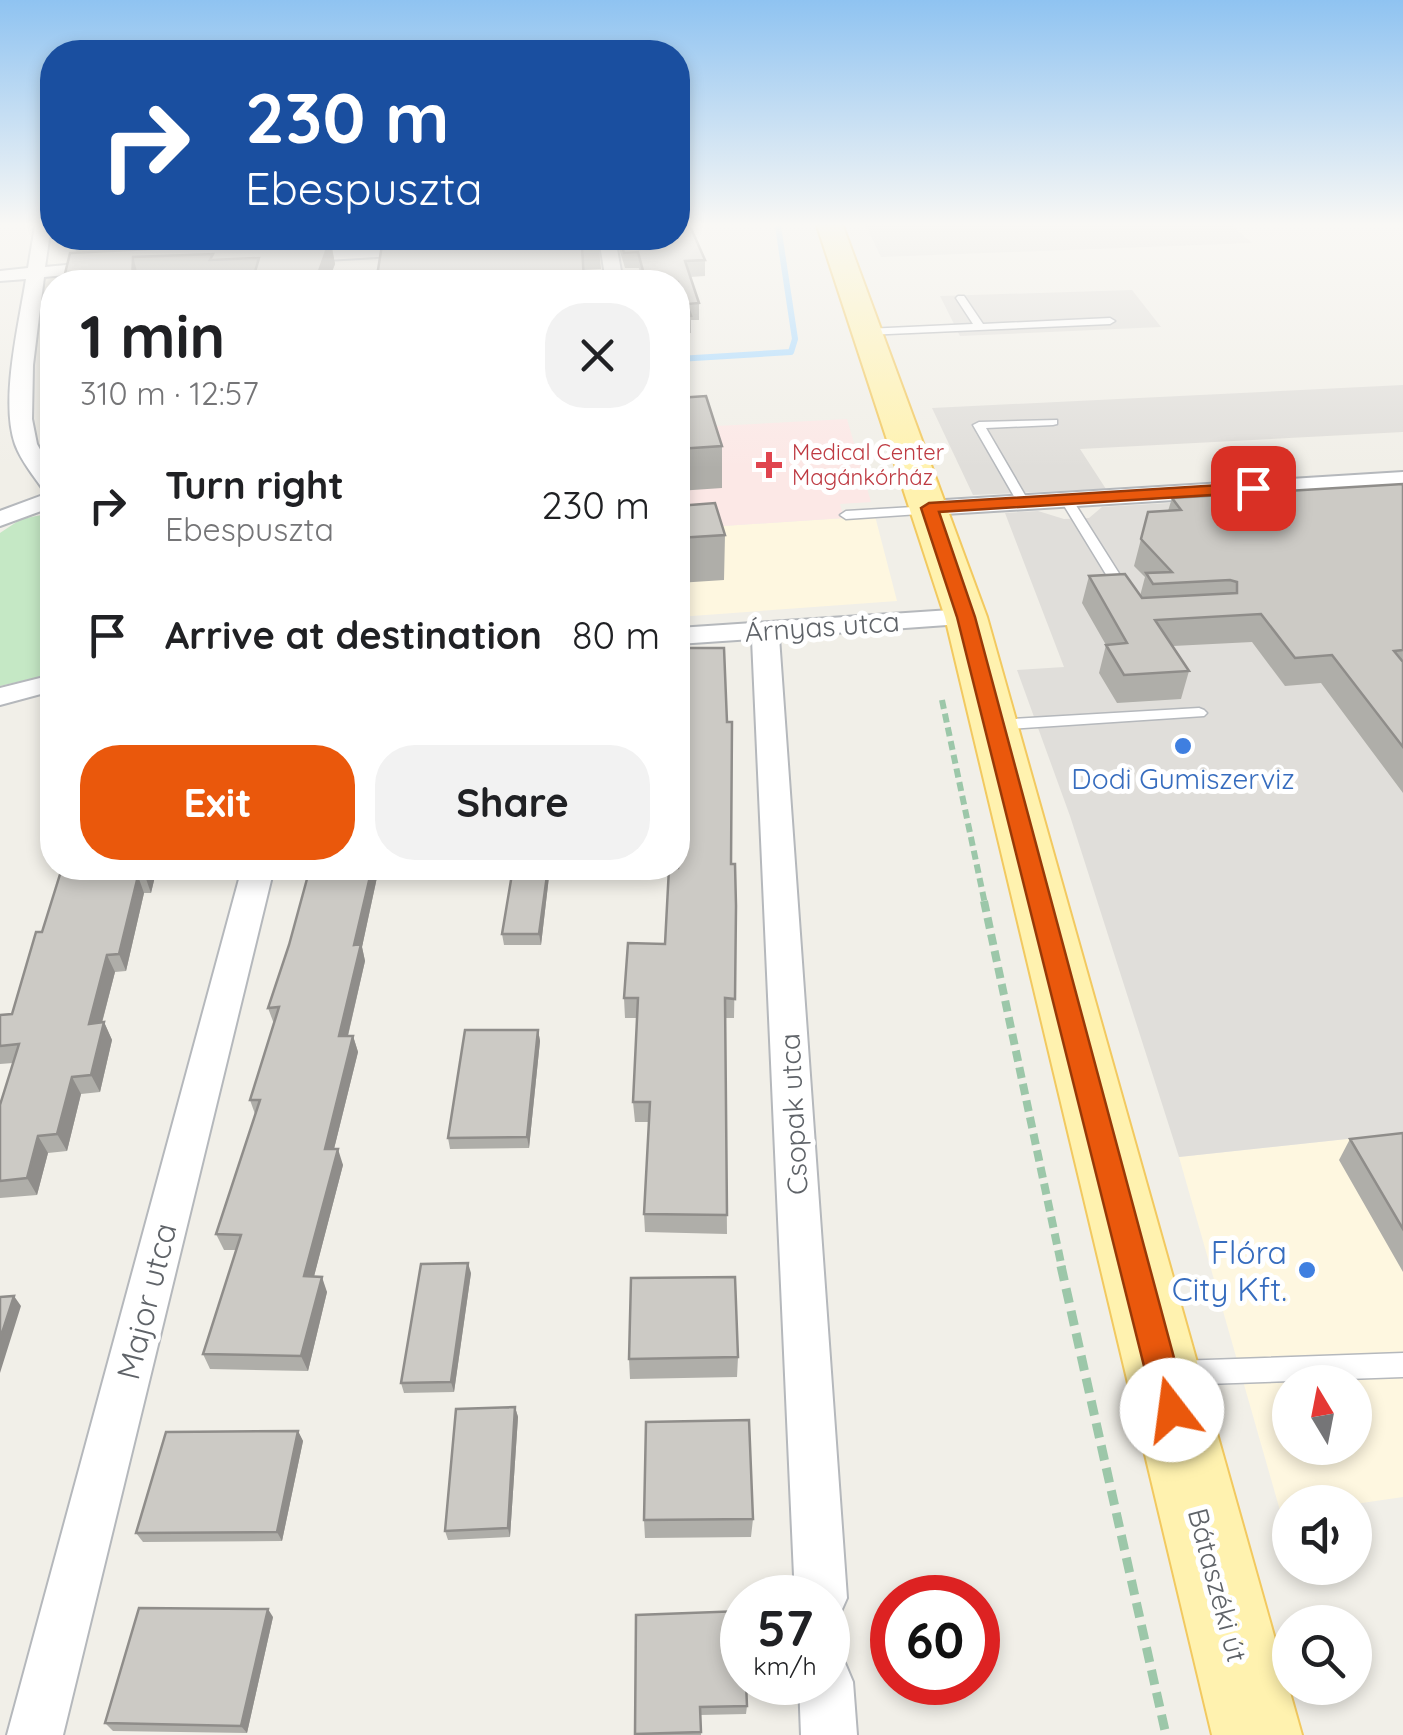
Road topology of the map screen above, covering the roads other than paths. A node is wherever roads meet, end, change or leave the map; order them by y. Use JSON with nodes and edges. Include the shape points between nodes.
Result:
{"nodes":[{"id":1,"x":36,"y":307,"type":"edge"},
{"id":2,"x":857,"y":307,"type":"edge"},
{"id":3,"x":967,"y":307,"type":"edge"},
{"id":4,"x":1110,"y":322,"type":"dead end"},
{"id":5,"x":980,"y":327,"type":"junction"},
{"id":6,"x":866,"y":332,"type":"junction"},
{"id":7,"x":33,"y":385,"type":"junction"},
{"id":8,"x":0,"y":389,"type":"edge"},
{"id":9,"x":1053,"y":422,"type":"dead end"},
{"id":10,"x":40,"y":466,"type":"edge"},
{"id":11,"x":1403,"y":479,"type":"edge"},
{"id":12,"x":1066,"y":499,"type":"junction"},
{"id":13,"x":1023,"y":502,"type":"junction"},
{"id":14,"x":40,"y":504,"type":"edge"},
{"id":15,"x":930,"y":509,"type":"junction"},
{"id":16,"x":846,"y":515,"type":"dead end"},
{"id":17,"x":0,"y":519,"type":"edge"},
{"id":18,"x":1130,"y":603,"type":"edge"},
{"id":19,"x":966,"y":617,"type":"junction"},
{"id":20,"x":766,"y":630,"type":"junction"},
{"id":21,"x":690,"y":635,"type":"edge"},
{"id":22,"x":40,"y":686,"type":"edge"},
{"id":23,"x":0,"y":697,"type":"edge"},
{"id":24,"x":1199,"y":713,"type":"dead end"},
{"id":25,"x":994,"y":725,"type":"junction"},
{"id":26,"x":255,"y":880,"type":"edge"},
{"id":27,"x":1403,"y":1364,"type":"edge"},
{"id":28,"x":1162,"y":1374,"type":"junction"},
{"id":29,"x":821,"y":1575,"type":"edge"},
{"id":30,"x":828,"y":1705,"type":"edge"},
{"id":31,"x":35,"y":1735,"type":"edge"},
{"id":32,"x":830,"y":1735,"type":"edge"},
{"id":33,"x":1257,"y":1735,"type":"edge"}],
"edges":[{"from":1,"to":7,"type":"street"},
{"from":2,"to":6,"type":"main road","name":"Bátaszéki út"},
{"from":3,"to":5,"type":"lane"},
{"from":4,"to":5,"type":"lane"},
{"from":5,"to":6,"type":"lane"},
{"from":6,"to":15,"type":"main road","name":"Bátaszéki út"},
{"from":7,"to":8,"type":"street"},
{"from":7,"to":10,"type":"street","via":[[24,440]]},
{"from":9,"to":13,"type":"lane","via":[[978,425]]},
{"from":11,"to":12,"type":"street"},
{"from":12,"to":13,"type":"street"},
{"from":12,"to":18,"type":"lane"},
{"from":13,"to":15,"type":"street"},
{"from":14,"to":17,"type":"street"},
{"from":15,"to":16,"type":"lane"},
{"from":15,"to":19,"type":"main road","name":"Bátaszéki út"},
{"from":19,"to":20,"type":"street","name":"Árnyas utca"},
{"from":19,"to":25,"type":"main road","name":"Bátaszéki út"},
{"from":20,"to":21,"type":"street","name":"Árnyas utca"},
{"from":20,"to":29,"type":"street","name":"Csopak utca"},
{"from":22,"to":23,"type":"street"},
{"from":24,"to":25,"type":"lane"},
{"from":25,"to":28,"type":"main road","name":"Bátaszéki út"},
{"from":26,"to":31,"type":"street","name":"Major utca"},
{"from":27,"to":28,"type":"lane"},
{"from":28,"to":33,"type":"main road","name":"Bátaszéki út"},
{"from":30,"to":32,"type":"street"}]}
